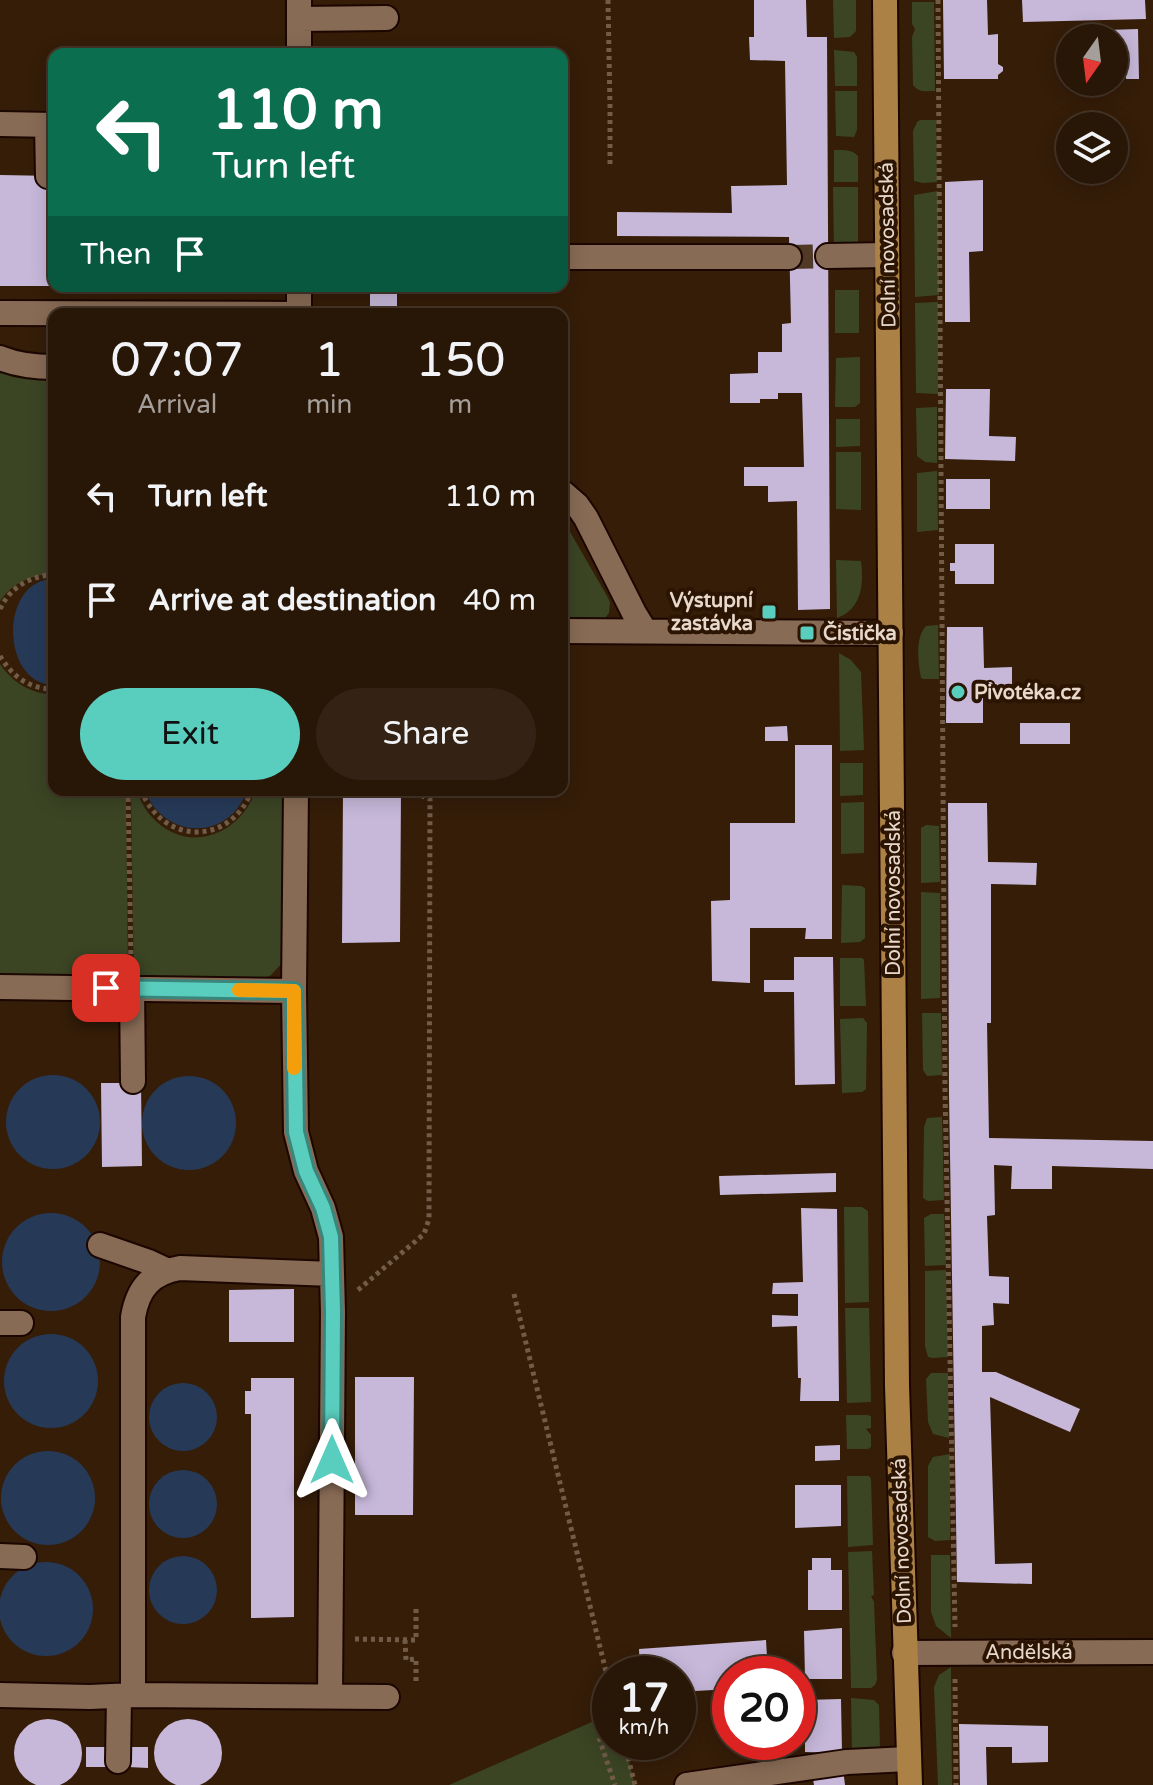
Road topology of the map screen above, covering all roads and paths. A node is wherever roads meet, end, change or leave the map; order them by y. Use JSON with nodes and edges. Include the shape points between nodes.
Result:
{"nodes":[{"id":1,"x":608,"y":0,"type":"edge"},
{"id":2,"x":885,"y":0,"type":"edge"},
{"id":3,"x":938,"y":0,"type":"edge"},
{"id":4,"x":299,"y":9,"type":"edge"},
{"id":5,"x":386,"y":18,"type":"dead end"},
{"id":6,"x":299,"y":48,"type":"edge"},
{"id":7,"x":0,"y":124,"type":"edge"},
{"id":8,"x":48,"y":125,"type":"edge"},
{"id":9,"x":610,"y":165,"type":"dead end"},
{"id":10,"x":887,"y":255,"type":"junction"},
{"id":11,"x":828,"y":256,"type":"tunnel mouth"},
{"id":12,"x":568,"y":257,"type":"edge"},
{"id":13,"x":789,"y":257,"type":"tunnel mouth"},
{"id":14,"x":0,"y":313,"type":"edge"},
{"id":15,"x":48,"y":313,"type":"edge"},
{"id":16,"x":0,"y":358,"type":"edge"},
{"id":17,"x":48,"y":367,"type":"edge"},
{"id":18,"x":568,"y":497,"type":"edge"},
{"id":19,"x":48,"y":575,"type":"edge"},
{"id":20,"x":0,"y":609,"type":"edge"},
{"id":21,"x":568,"y":624,"type":"edge"},
{"id":22,"x":645,"y":631,"type":"junction"},
{"id":23,"x":891,"y":633,"type":"junction"},
{"id":24,"x":0,"y":656,"type":"edge"},
{"id":25,"x":48,"y":689,"type":"edge"},
{"id":26,"x":128,"y":796,"type":"edge"},
{"id":27,"x":143,"y":796,"type":"edge"},
{"id":28,"x":249,"y":796,"type":"edge"},
{"id":29,"x":296,"y":796,"type":"edge"},
{"id":30,"x":422,"y":796,"type":"edge"},
{"id":31,"x":0,"y":987,"type":"edge"},
{"id":32,"x":132,"y":988,"type":"junction"},
{"id":33,"x":294,"y":991,"type":"junction"},
{"id":34,"x":133,"y":1081,"type":"dead end"},
{"id":35,"x":100,"y":1245,"type":"dead end"},
{"id":36,"x":166,"y":1270,"type":"junction"},
{"id":37,"x":332,"y":1274,"type":"junction"},
{"id":38,"x":514,"y":1294,"type":"dead end"},
{"id":39,"x":333,"y":1312,"type":"junction"},
{"id":40,"x":416,"y":1606,"type":"dead end"},
{"id":41,"x":330,"y":1638,"type":"junction"},
{"id":42,"x":955,"y":1639,"type":"dead end"},
{"id":43,"x":405,"y":1640,"type":"junction"},
{"id":44,"x":1153,"y":1652,"type":"edge"},
{"id":45,"x":904,"y":1653,"type":"junction"},
{"id":46,"x":602,"y":1656,"type":"edge"},
{"id":47,"x":955,"y":1675,"type":"dead end"},
{"id":48,"x":416,"y":1682,"type":"dead end"},
{"id":49,"x":0,"y":1695,"type":"edge"},
{"id":50,"x":126,"y":1696,"type":"junction"},
{"id":51,"x":330,"y":1696,"type":"junction"},
{"id":52,"x":387,"y":1697,"type":"dead end"},
{"id":53,"x":908,"y":1759,"type":"junction"},
{"id":54,"x":606,"y":1760,"type":"edge"},
{"id":55,"x":629,"y":1760,"type":"edge"},
{"id":56,"x":118,"y":1761,"type":"dead end"},
{"id":57,"x":615,"y":1785,"type":"edge"},
{"id":58,"x":635,"y":1785,"type":"edge"},
{"id":59,"x":687,"y":1785,"type":"edge"},
{"id":60,"x":910,"y":1785,"type":"edge"},
{"id":61,"x":956,"y":1785,"type":"edge"}],
"edges":[{"from":1,"to":9,"type":"path"},
{"from":2,"to":10,"type":"main road","name":"Dolní novosadská"},
{"from":3,"to":42,"type":"path","via":[[945,1095]]},
{"from":4,"to":5,"type":"street"},
{"from":4,"to":6,"type":"street"},
{"from":7,"to":8,"type":"street"},
{"from":10,"to":11,"type":"street"},
{"from":10,"to":23,"type":"main road","name":"Dolní novosadská"},
{"from":12,"to":13,"type":"street"},
{"from":14,"to":15,"type":"street"},
{"from":16,"to":17,"type":"street"},
{"from":18,"to":22,"type":"street","via":[[586,518]]},
{"from":19,"to":20,"type":"path","via":[[18,586]]},
{"from":21,"to":22,"type":"street"},
{"from":22,"to":23,"type":"street"},
{"from":23,"to":45,"type":"main road","name":"Dolní novosadská"},
{"from":24,"to":25,"type":"path","via":[[23,682]]},
{"from":26,"to":32,"type":"path"},
{"from":27,"to":28,"type":"path","via":[[158,818],[193,833],[230,822]]},
{"from":29,"to":33,"type":"street"},
{"from":30,"to":39,"type":"path","via":[[430,799],[429,1219],[424,1234]]},
{"from":31,"to":32,"type":"street"},
{"from":32,"to":33,"type":"street"},
{"from":32,"to":34,"type":"street"},
{"from":33,"to":37,"type":"street","via":[[296,1132],[331,1237]]},
{"from":35,"to":36,"type":"street"},
{"from":36,"to":37,"type":"street"},
{"from":36,"to":50,"type":"street","via":[[144,1288],[133,1317]]},
{"from":37,"to":39,"type":"street"},
{"from":38,"to":46,"type":"path"},
{"from":39,"to":41,"type":"street"},
{"from":40,"to":43,"type":"path","via":[[416,1640]]},
{"from":41,"to":43,"type":"path"},
{"from":41,"to":51,"type":"street"},
{"from":43,"to":48,"type":"path","via":[[406,1660],[416,1659]]},
{"from":44,"to":45,"type":"street","name":"Andělská"},
{"from":45,"to":53,"type":"main road","name":"Dolní novosadská"},
{"from":47,"to":61,"type":"path"},
{"from":49,"to":50,"type":"street"},
{"from":50,"to":51,"type":"street"},
{"from":50,"to":56,"type":"street"},
{"from":51,"to":52,"type":"street"},
{"from":53,"to":59,"type":"street","via":[[847,1762]]},
{"from":53,"to":60,"type":"main road","name":"Dolní novosadská"},
{"from":54,"to":57,"type":"path"},
{"from":55,"to":58,"type":"path"}]}
